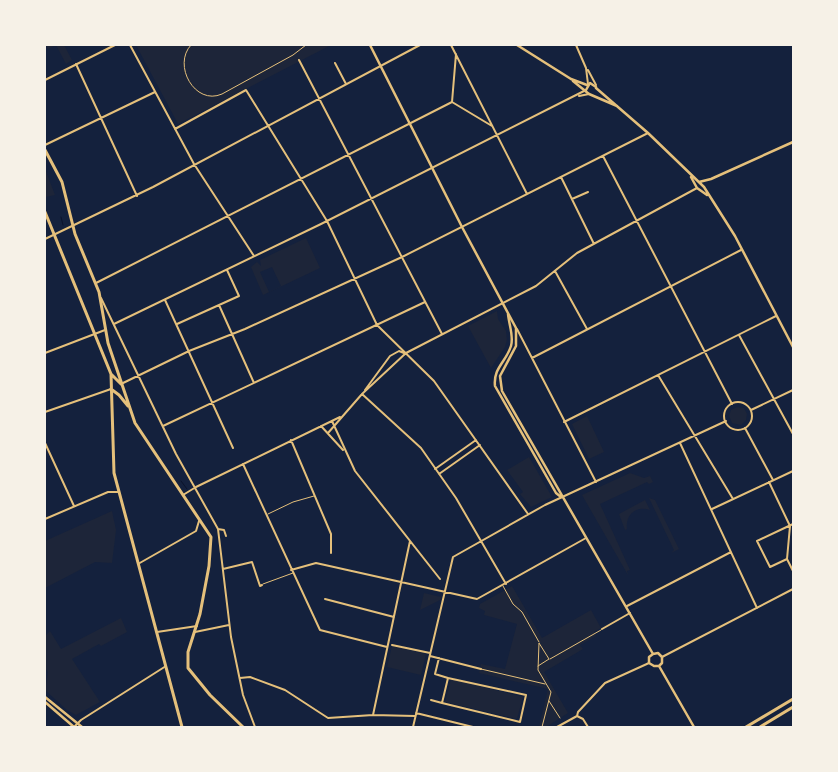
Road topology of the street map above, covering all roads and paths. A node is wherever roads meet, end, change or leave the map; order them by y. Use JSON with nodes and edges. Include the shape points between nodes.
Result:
{"nodes":[{"id":1,"x":115,"y":45,"type":"edge"},
{"id":2,"x":130,"y":45,"type":"edge"},
{"id":3,"x":191,"y":45,"type":"edge"},
{"id":4,"x":306,"y":45,"type":"edge"},
{"id":5,"x":370,"y":45,"type":"edge"},
{"id":6,"x":420,"y":45,"type":"edge"},
{"id":7,"x":451,"y":45,"type":"edge"},
{"id":8,"x":517,"y":45,"type":"edge"},
{"id":9,"x":576,"y":45,"type":"edge"},
{"id":10,"x":296,"y":54,"type":"junction"},
{"id":11,"x":456,"y":54,"type":"junction"},
{"id":12,"x":299,"y":60,"type":"joint"},
{"id":13,"x":335,"y":63,"type":"dead end"},
{"id":14,"x":76,"y":64,"type":"junction"},
{"id":15,"x":380,"y":66,"type":"junction"},
{"id":16,"x":586,"y":68,"type":"junction"},
{"id":17,"x":571,"y":79,"type":"junction"},
{"id":18,"x":45,"y":80,"type":"edge"},
{"id":19,"x":346,"y":84,"type":"junction"},
{"id":20,"x":588,"y":84,"type":"junction"},
{"id":21,"x":596,"y":87,"type":"junction"},
{"id":22,"x":586,"y":90,"type":"junction"},
{"id":23,"x":156,"y":92,"type":"junction"},
{"id":24,"x":589,"y":94,"type":"junction"},
{"id":25,"x":593,"y":94,"type":"junction"},
{"id":26,"x":574,"y":97,"type":"junction"},
{"id":27,"x":318,"y":99,"type":"junction"},
{"id":28,"x":452,"y":102,"type":"junction"},
{"id":29,"x":618,"y":106,"type":"junction"},
{"id":30,"x":101,"y":118,"type":"junction"},
{"id":31,"x":409,"y":123,"type":"junction"},
{"id":32,"x":268,"y":125,"type":"junction"},
{"id":33,"x":492,"y":126,"type":"junction"},
{"id":34,"x":175,"y":129,"type":"junction"},
{"id":35,"x":648,"y":132,"type":"junction"},
{"id":36,"x":497,"y":136,"type":"junction"},
{"id":37,"x":793,"y":142,"type":"edge"},
{"id":38,"x":45,"y":145,"type":"edge"},
{"id":39,"x":45,"y":150,"type":"edge"},
{"id":40,"x":348,"y":154,"type":"junction"},
{"id":41,"x":603,"y":156,"type":"junction"},
{"id":42,"x":194,"y":164,"type":"junction"},
{"id":43,"x":432,"y":168,"type":"junction"},
{"id":44,"x":690,"y":176,"type":"junction"},
{"id":45,"x":561,"y":177,"type":"junction"},
{"id":46,"x":301,"y":178,"type":"junction"},
{"id":47,"x":711,"y":179,"type":"junction"},
{"id":48,"x":701,"y":184,"type":"junction"},
{"id":49,"x":697,"y":188,"type":"junction"},
{"id":50,"x":588,"y":192,"type":"dead end"},
{"id":51,"x":527,"y":194,"type":"junction"},
{"id":52,"x":707,"y":195,"type":"junction"},
{"id":53,"x":137,"y":196,"type":"junction"},
{"id":54,"x":371,"y":198,"type":"junction"},
{"id":55,"x":572,"y":199,"type":"junction"},
{"id":56,"x":45,"y":212,"type":"edge"},
{"id":57,"x":228,"y":216,"type":"junction"},
{"id":58,"x":327,"y":221,"type":"junction"},
{"id":59,"x":636,"y":222,"type":"junction"},
{"id":60,"x":72,"y":226,"type":"junction"},
{"id":61,"x":462,"y":227,"type":"junction"},
{"id":62,"x":54,"y":234,"type":"junction"},
{"id":63,"x":45,"y":239,"type":"edge"},
{"id":64,"x":594,"y":244,"type":"junction"},
{"id":65,"x":742,"y":250,"type":"junction"},
{"id":66,"x":254,"y":257,"type":"junction"},
{"id":67,"x":402,"y":257,"type":"junction"},
{"id":68,"x":227,"y":270,"type":"junction"},
{"id":69,"x":555,"y":271,"type":"junction"},
{"id":70,"x":354,"y":278,"type":"junction"},
{"id":71,"x":96,"y":283,"type":"junction"},
{"id":72,"x":670,"y":287,"type":"junction"},
{"id":73,"x":101,"y":298,"type":"junction"},
{"id":74,"x":165,"y":300,"type":"junction"},
{"id":75,"x":425,"y":302,"type":"junction"},
{"id":76,"x":502,"y":304,"type":"junction"},
{"id":77,"x":219,"y":305,"type":"junction"},
{"id":78,"x":507,"y":313,"type":"junction"},
{"id":79,"x":776,"y":316,"type":"junction"},
{"id":80,"x":114,"y":324,"type":"junction"},
{"id":81,"x":177,"y":324,"type":"junction"},
{"id":82,"x":377,"y":325,"type":"junction"},
{"id":83,"x":516,"y":328,"type":"junction"},
{"id":84,"x":587,"y":329,"type":"junction"},
{"id":85,"x":105,"y":330,"type":"junction"},
{"id":86,"x":94,"y":334,"type":"junction"},
{"id":87,"x":232,"y":334,"type":"junction"},
{"id":88,"x":442,"y":334,"type":"junction"},
{"id":89,"x":739,"y":335,"type":"junction"},
{"id":90,"x":793,"y":347,"type":"edge"},
{"id":91,"x":189,"y":351,"type":"junction"},
{"id":92,"x":45,"y":353,"type":"edge"},
{"id":93,"x":406,"y":353,"type":"junction"},
{"id":94,"x":703,"y":353,"type":"junction"},
{"id":95,"x":532,"y":358,"type":"junction"},
{"id":96,"x":110,"y":374,"type":"junction"},
{"id":97,"x":658,"y":375,"type":"junction"},
{"id":98,"x":138,"y":376,"type":"junction"},
{"id":99,"x":254,"y":383,"type":"junction"},
{"id":100,"x":121,"y":384,"type":"junction"},
{"id":101,"x":111,"y":389,"type":"junction"},
{"id":102,"x":793,"y":390,"type":"edge"},
{"id":103,"x":362,"y":394,"type":"junction"},
{"id":104,"x":773,"y":399,"type":"junction"},
{"id":105,"x":213,"y":402,"type":"junction"},
{"id":106,"x":732,"y":404,"type":"junction"},
{"id":107,"x":750,"y":410,"type":"junction"},
{"id":108,"x":131,"y":411,"type":"junction"},
{"id":109,"x":45,"y":412,"type":"edge"},
{"id":110,"x":342,"y":416,"type":"junction"},
{"id":111,"x":332,"y":421,"type":"junction"},
{"id":112,"x":726,"y":421,"type":"junction"},
{"id":113,"x":564,"y":422,"type":"junction"},
{"id":114,"x":163,"y":426,"type":"junction"},
{"id":115,"x":321,"y":426,"type":"junction"},
{"id":116,"x":334,"y":426,"type":"junction"},
{"id":117,"x":745,"y":428,"type":"junction"},
{"id":118,"x":328,"y":433,"type":"junction"},
{"id":119,"x":793,"y":434,"type":"edge"},
{"id":120,"x":695,"y":436,"type":"junction"},
{"id":121,"x":291,"y":440,"type":"junction"},
{"id":122,"x":476,"y":440,"type":"junction"},
{"id":123,"x":45,"y":443,"type":"edge"},
{"id":124,"x":680,"y":443,"type":"junction"},
{"id":125,"x":480,"y":445,"type":"junction"},
{"id":126,"x":232,"y":448,"type":"dead end"},
{"id":127,"x":345,"y":452,"type":"junction"},
{"id":128,"x":243,"y":464,"type":"junction"},
{"id":129,"x":435,"y":469,"type":"junction"},
{"id":130,"x":793,"y":471,"type":"edge"},
{"id":131,"x":439,"y":474,"type":"junction"},
{"id":132,"x":774,"y":480,"type":"junction"},
{"id":133,"x":596,"y":482,"type":"junction"},
{"id":134,"x":769,"y":482,"type":"junction"},
{"id":135,"x":196,"y":487,"type":"junction"},
{"id":136,"x":119,"y":492,"type":"junction"},
{"id":137,"x":183,"y":495,"type":"junction"},
{"id":138,"x":315,"y":496,"type":"junction"},
{"id":139,"x":562,"y":498,"type":"junction"},
{"id":140,"x":733,"y":499,"type":"junction"},
{"id":141,"x":74,"y":506,"type":"junction"},
{"id":142,"x":711,"y":510,"type":"junction"},
{"id":143,"x":268,"y":514,"type":"dead end"},
{"id":144,"x":528,"y":514,"type":"junction"},
{"id":145,"x":45,"y":519,"type":"edge"},
{"id":146,"x":199,"y":519,"type":"junction"},
{"id":147,"x":791,"y":525,"type":"edge"},
{"id":148,"x":218,"y":529,"type":"junction"},
{"id":149,"x":226,"y":536,"type":"dead end"},
{"id":150,"x":586,"y":538,"type":"junction"},
{"id":151,"x":410,"y":541,"type":"junction"},
{"id":152,"x":480,"y":541,"type":"junction"},
{"id":153,"x":788,"y":542,"type":"junction"},
{"id":154,"x":793,"y":543,"type":"edge"},
{"id":155,"x":731,"y":552,"type":"junction"},
{"id":156,"x":331,"y":553,"type":"dead end"},
{"id":157,"x":787,"y":559,"type":"junction"},
{"id":158,"x":138,"y":564,"type":"junction"},
{"id":159,"x":223,"y":569,"type":"junction"},
{"id":160,"x":291,"y":570,"type":"junction"},
{"id":161,"x":793,"y":571,"type":"edge"},
{"id":162,"x":292,"y":573,"type":"junction"},
{"id":163,"x":440,"y":579,"type":"dead end"},
{"id":164,"x":402,"y":582,"type":"junction"},
{"id":165,"x":504,"y":585,"type":"junction"},
{"id":166,"x":261,"y":586,"type":"joint"},
{"id":167,"x":793,"y":589,"type":"edge"},
{"id":168,"x":445,"y":592,"type":"junction"},
{"id":169,"x":325,"y":599,"type":"dead end"},
{"id":170,"x":626,"y":607,"type":"junction"},
{"id":171,"x":757,"y":608,"type":"junction"},
{"id":172,"x":630,"y":613,"type":"junction"},
{"id":173,"x":394,"y":617,"type":"junction"},
{"id":174,"x":229,"y":624,"type":"junction"},
{"id":175,"x":197,"y":626,"type":"junction"},
{"id":176,"x":602,"y":629,"type":"joint"},
{"id":177,"x":157,"y":632,"type":"junction"},
{"id":178,"x":195,"y":632,"type":"junction"},
{"id":179,"x":540,"y":642,"type":"junction"},
{"id":180,"x":392,"y":645,"type":"dead end"},
{"id":181,"x":387,"y":647,"type":"junction"},
{"id":182,"x":430,"y":654,"type":"junction"},
{"id":183,"x":653,"y":654,"type":"junction"},
{"id":184,"x":662,"y":657,"type":"junction"},
{"id":185,"x":439,"y":658,"type":"junction"},
{"id":186,"x":550,"y":660,"type":"junction"},
{"id":187,"x":650,"y":663,"type":"junction"},
{"id":188,"x":166,"y":666,"type":"junction"},
{"id":189,"x":538,"y":666,"type":"junction"},
{"id":190,"x":659,"y":666,"type":"junction"},
{"id":191,"x":480,"y":668,"type":"joint"},
{"id":192,"x":240,"y":678,"type":"junction"},
{"id":193,"x":448,"y":678,"type":"junction"},
{"id":194,"x":546,"y":684,"type":"junction"},
{"id":195,"x":45,"y":697,"type":"edge"},
{"id":196,"x":431,"y":700,"type":"dead end"},
{"id":197,"x":549,"y":700,"type":"junction"},
{"id":198,"x":793,"y":700,"type":"edge"},
{"id":199,"x":45,"y":702,"type":"edge"},
{"id":200,"x":442,"y":702,"type":"junction"},
{"id":201,"x":793,"y":707,"type":"edge"},
{"id":202,"x":373,"y":715,"type":"junction"},
{"id":203,"x":416,"y":715,"type":"junction"},
{"id":204,"x":577,"y":716,"type":"junction"},
{"id":205,"x":560,"y":718,"type":"dead end"},
{"id":206,"x":77,"y":723,"type":"junction"},
{"id":207,"x":74,"y":727,"type":"edge"},
{"id":208,"x":82,"y":727,"type":"edge"},
{"id":209,"x":182,"y":727,"type":"edge"},
{"id":210,"x":243,"y":727,"type":"edge"},
{"id":211,"x":255,"y":727,"type":"edge"},
{"id":212,"x":412,"y":727,"type":"edge"},
{"id":213,"x":472,"y":727,"type":"edge"},
{"id":214,"x":542,"y":727,"type":"edge"},
{"id":215,"x":557,"y":727,"type":"edge"},
{"id":216,"x":588,"y":727,"type":"edge"},
{"id":217,"x":694,"y":727,"type":"edge"},
{"id":218,"x":746,"y":727,"type":"edge"},
{"id":219,"x":760,"y":727,"type":"edge"}],
"edges":[{"from":1,"to":14,"type":"street"},
{"from":2,"to":23,"type":"street"},
{"from":3,"to":10,"type":"street","via":[[184,58],[185,72],[194,87],[210,97],[222,94]]},
{"from":4,"to":10,"type":"street"},
{"from":5,"to":15,"type":"street"},
{"from":6,"to":15,"type":"street"},
{"from":7,"to":11,"type":"street"},
{"from":8,"to":17,"type":"street"},
{"from":9,"to":16,"type":"street"},
{"from":10,"to":12,"type":"street"},
{"from":11,"to":28,"type":"street"},
{"from":11,"to":33,"type":"street"},
{"from":12,"to":27,"type":"street"},
{"from":13,"to":19,"type":"street"},
{"from":14,"to":18,"type":"street"},
{"from":14,"to":30,"type":"street"},
{"from":15,"to":19,"type":"street"},
{"from":15,"to":31,"type":"street"},
{"from":16,"to":20,"type":"street"},
{"from":16,"to":21,"type":"street"},
{"from":17,"to":20,"type":"street"},
{"from":17,"to":22,"type":"street"},
{"from":19,"to":27,"type":"street"},
{"from":20,"to":21,"type":"street"},
{"from":20,"to":22,"type":"street"},
{"from":21,"to":25,"type":"street"},
{"from":21,"to":29,"type":"street"},
{"from":22,"to":24,"type":"street"},
{"from":22,"to":26,"type":"street"},
{"from":23,"to":30,"type":"street"},
{"from":23,"to":34,"type":"street"},
{"from":24,"to":25,"type":"street"},
{"from":24,"to":26,"type":"street"},
{"from":25,"to":29,"type":"street"},
{"from":26,"to":36,"type":"street"},
{"from":27,"to":32,"type":"street"},
{"from":27,"to":40,"type":"street"},
{"from":28,"to":31,"type":"street"},
{"from":28,"to":33,"type":"street"},
{"from":29,"to":35,"type":"street"},
{"from":30,"to":38,"type":"street"},
{"from":30,"to":53,"type":"street"},
{"from":31,"to":40,"type":"street"},
{"from":31,"to":43,"type":"street"},
{"from":32,"to":34,"type":"street","via":[[246,90]]},
{"from":32,"to":42,"type":"street"},
{"from":32,"to":46,"type":"street"},
{"from":33,"to":36,"type":"street"},
{"from":34,"to":42,"type":"street"},
{"from":35,"to":41,"type":"street"},
{"from":35,"to":44,"type":"street"},
{"from":36,"to":43,"type":"street"},
{"from":36,"to":51,"type":"street"},
{"from":37,"to":47,"type":"street"},
{"from":39,"to":60,"type":"main road","via":[[62,182]]},
{"from":40,"to":46,"type":"street"},
{"from":40,"to":54,"type":"street"},
{"from":41,"to":45,"type":"street"},
{"from":41,"to":59,"type":"street"},
{"from":42,"to":53,"type":"street"},
{"from":42,"to":57,"type":"street"},
{"from":43,"to":54,"type":"street"},
{"from":43,"to":61,"type":"street"},
{"from":44,"to":48,"type":"street"},
{"from":44,"to":49,"type":"street"},
{"from":45,"to":51,"type":"street"},
{"from":45,"to":55,"type":"street"},
{"from":46,"to":57,"type":"street"},
{"from":46,"to":58,"type":"street"},
{"from":47,"to":48,"type":"street"},
{"from":47,"to":48,"type":"street"},
{"from":48,"to":49,"type":"street"},
{"from":48,"to":49,"type":"street"},
{"from":48,"to":52,"type":"street"},
{"from":49,"to":52,"type":"street"},
{"from":49,"to":59,"type":"street"},
{"from":50,"to":55,"type":"street"},
{"from":51,"to":61,"type":"street"},
{"from":52,"to":65,"type":"street"},
{"from":53,"to":60,"type":"street"},
{"from":54,"to":58,"type":"street"},
{"from":54,"to":67,"type":"street"},
{"from":55,"to":64,"type":"street"},
{"from":56,"to":62,"type":"main road"},
{"from":57,"to":66,"type":"street"},
{"from":57,"to":71,"type":"street"},
{"from":58,"to":66,"type":"street"},
{"from":58,"to":70,"type":"street"},
{"from":59,"to":64,"type":"street"},
{"from":59,"to":72,"type":"street"},
{"from":60,"to":62,"type":"street"},
{"from":60,"to":71,"type":"main road"},
{"from":61,"to":67,"type":"street"},
{"from":61,"to":76,"type":"street"},
{"from":62,"to":63,"type":"street"},
{"from":62,"to":86,"type":"main road"},
{"from":64,"to":69,"type":"street","via":[[570,257]]},
{"from":65,"to":72,"type":"street"},
{"from":65,"to":79,"type":"street"},
{"from":66,"to":68,"type":"street"},
{"from":67,"to":70,"type":"street"},
{"from":67,"to":75,"type":"street"},
{"from":68,"to":74,"type":"street"},
{"from":68,"to":77,"type":"street","via":[[240,296]]},
{"from":69,"to":76,"type":"street","via":[[536,286]]},
{"from":69,"to":84,"type":"street"},
{"from":70,"to":82,"type":"street"},
{"from":70,"to":87,"type":"street"},
{"from":71,"to":73,"type":"main road"},
{"from":72,"to":84,"type":"street"},
{"from":72,"to":94,"type":"street"},
{"from":73,"to":80,"type":"street"},
{"from":73,"to":85,"type":"main road"},
{"from":74,"to":80,"type":"street"},
{"from":74,"to":81,"type":"street"},
{"from":75,"to":82,"type":"street"},
{"from":75,"to":88,"type":"street"},
{"from":76,"to":78,"type":"street"},
{"from":76,"to":88,"type":"street"},
{"from":77,"to":81,"type":"street"},
{"from":77,"to":87,"type":"street"},
{"from":78,"to":83,"type":"street"},
{"from":78,"to":139,"type":"street","via":[[512,341],[496,369],[495,386],[556,493]]},
{"from":79,"to":89,"type":"street"},
{"from":79,"to":90,"type":"street"},
{"from":80,"to":98,"type":"street"},
{"from":81,"to":91,"type":"street"},
{"from":82,"to":93,"type":"street"},
{"from":82,"to":99,"type":"street"},
{"from":83,"to":95,"type":"street"},
{"from":83,"to":139,"type":"street","via":[[516,346],[501,372],[500,385]]},
{"from":84,"to":95,"type":"street"},
{"from":85,"to":86,"type":"street"},
{"from":85,"to":100,"type":"main road"},
{"from":86,"to":92,"type":"street"},
{"from":86,"to":96,"type":"main road"},
{"from":87,"to":91,"type":"street"},
{"from":87,"to":99,"type":"street"},
{"from":88,"to":93,"type":"street"},
{"from":89,"to":94,"type":"street"},
{"from":89,"to":104,"type":"street"},
{"from":91,"to":98,"type":"street"},
{"from":91,"to":105,"type":"street"},
{"from":93,"to":103,"type":"street"},
{"from":93,"to":103,"type":"street","via":[[390,356]]},
{"from":93,"to":122,"type":"street","via":[[434,381]]},
{"from":94,"to":97,"type":"street"},
{"from":94,"to":106,"type":"street"},
{"from":95,"to":113,"type":"street"},
{"from":96,"to":100,"type":"main road"},
{"from":96,"to":101,"type":"main road"},
{"from":97,"to":113,"type":"street"},
{"from":97,"to":120,"type":"street"},
{"from":98,"to":100,"type":"street"},
{"from":98,"to":114,"type":"street"},
{"from":99,"to":105,"type":"street"},
{"from":100,"to":108,"type":"main road"},
{"from":101,"to":108,"type":"main road","via":[[119,394]]},
{"from":101,"to":109,"type":"street"},
{"from":101,"to":136,"type":"main road","via":[[114,473]]},
{"from":102,"to":104,"type":"street"},
{"from":103,"to":110,"type":"street"},
{"from":103,"to":129,"type":"street","via":[[421,448]]},
{"from":104,"to":107,"type":"street"},
{"from":104,"to":119,"type":"street"},
{"from":105,"to":114,"type":"street"},
{"from":105,"to":126,"type":"street"},
{"from":106,"to":107,"type":"street","via":[[743,403]]},
{"from":106,"to":112,"type":"street","via":[[726,411]]},
{"from":107,"to":117,"type":"street","via":[[752,418]]},
{"from":108,"to":137,"type":"main road"},
{"from":110,"to":111,"type":"street"},
{"from":110,"to":116,"type":"street"},
{"from":111,"to":115,"type":"street"},
{"from":111,"to":116,"type":"street"},
{"from":112,"to":117,"type":"street","via":[[736,430]]},
{"from":112,"to":120,"type":"street"},
{"from":113,"to":133,"type":"street"},
{"from":114,"to":135,"type":"street","via":[[180,463]]},
{"from":115,"to":118,"type":"street"},
{"from":115,"to":121,"type":"street"},
{"from":116,"to":118,"type":"street"},
{"from":116,"to":127,"type":"street"},
{"from":117,"to":132,"type":"street"},
{"from":118,"to":127,"type":"street"},
{"from":120,"to":124,"type":"street"},
{"from":120,"to":140,"type":"street"},
{"from":121,"to":128,"type":"street"},
{"from":121,"to":138,"type":"street"},
{"from":122,"to":125,"type":"street"},
{"from":122,"to":129,"type":"street"},
{"from":123,"to":141,"type":"street"},
{"from":124,"to":133,"type":"street"},
{"from":124,"to":142,"type":"street"},
{"from":125,"to":131,"type":"street"},
{"from":125,"to":144,"type":"street"},
{"from":127,"to":151,"type":"street","via":[[362,480]]},
{"from":128,"to":135,"type":"street"},
{"from":128,"to":160,"type":"street"},
{"from":129,"to":131,"type":"street"},
{"from":130,"to":132,"type":"street"},
{"from":131,"to":152,"type":"street"},
{"from":132,"to":134,"type":"street"},
{"from":133,"to":139,"type":"street"},
{"from":134,"to":140,"type":"street"},
{"from":134,"to":147,"type":"street"},
{"from":135,"to":137,"type":"street"},
{"from":135,"to":148,"type":"street"},
{"from":136,"to":141,"type":"street","via":[[108,492]]},
{"from":136,"to":158,"type":"main road"},
{"from":137,"to":146,"type":"main road"},
{"from":138,"to":143,"type":"street"},
{"from":138,"to":156,"type":"street","via":[[331,534]]},
{"from":139,"to":144,"type":"street"},
{"from":139,"to":150,"type":"street"},
{"from":140,"to":142,"type":"street"},
{"from":141,"to":145,"type":"street"},
{"from":142,"to":155,"type":"street"},
{"from":144,"to":152,"type":"street"},
{"from":146,"to":158,"type":"street","via":[[196,531]]},
{"from":146,"to":175,"type":"main road","via":[[211,537],[212,545]]},
{"from":147,"to":153,"type":"street"},
{"from":147,"to":157,"type":"street","via":[[757,541],[770,567]]},
{"from":148,"to":149,"type":"street","via":[[224,530]]},
{"from":148,"to":159,"type":"street"},
{"from":150,"to":165,"type":"street"},
{"from":150,"to":170,"type":"street"},
{"from":151,"to":163,"type":"street"},
{"from":151,"to":164,"type":"street"},
{"from":152,"to":165,"type":"street"},
{"from":152,"to":168,"type":"street","via":[[453,557]]},
{"from":153,"to":154,"type":"street"},
{"from":153,"to":157,"type":"street"},
{"from":155,"to":170,"type":"street"},
{"from":155,"to":171,"type":"street"},
{"from":157,"to":161,"type":"street"},
{"from":158,"to":177,"type":"main road"},
{"from":159,"to":166,"type":"street","via":[[252,562]]},
{"from":159,"to":174,"type":"street"},
{"from":160,"to":162,"type":"street"},
{"from":160,"to":164,"type":"street","via":[[316,564]]},
{"from":162,"to":166,"type":"street"},
{"from":162,"to":181,"type":"street","via":[[320,630]]},
{"from":164,"to":168,"type":"street"},
{"from":164,"to":173,"type":"street"},
{"from":165,"to":168,"type":"street","via":[[477,599]]},
{"from":165,"to":179,"type":"street","via":[[513,604],[522,612]]},
{"from":167,"to":171,"type":"street"},
{"from":168,"to":182,"type":"street"},
{"from":169,"to":173,"type":"street"},
{"from":170,"to":172,"type":"street"},
{"from":171,"to":184,"type":"street"},
{"from":172,"to":176,"type":"street"},
{"from":172,"to":183,"type":"street"},
{"from":173,"to":181,"type":"street"},
{"from":174,"to":178,"type":"street"},
{"from":174,"to":192,"type":"street"},
{"from":175,"to":177,"type":"street"},
{"from":175,"to":178,"type":"main road"},
{"from":176,"to":186,"type":"street"},
{"from":177,"to":188,"type":"main road"},
{"from":178,"to":210,"type":"main road","via":[[187,658],[188,668]]},
{"from":179,"to":186,"type":"street"},
{"from":179,"to":189,"type":"street"},
{"from":180,"to":182,"type":"street"},
{"from":181,"to":202,"type":"street"},
{"from":182,"to":185,"type":"street"},
{"from":182,"to":203,"type":"street"},
{"from":183,"to":184,"type":"street","via":[[658,653]]},
{"from":183,"to":187,"type":"street","via":[[649,657]]},
{"from":184,"to":190,"type":"street"},
{"from":185,"to":191,"type":"street"},
{"from":185,"to":193,"type":"street","via":[[435,674]]},
{"from":186,"to":189,"type":"street"},
{"from":187,"to":190,"type":"street"},
{"from":187,"to":204,"type":"street","via":[[605,683]]},
{"from":188,"to":206,"type":"street"},
{"from":188,"to":209,"type":"main road"},
{"from":189,"to":194,"type":"street"},
{"from":190,"to":217,"type":"street"},
{"from":191,"to":194,"type":"street"},
{"from":192,"to":202,"type":"street","via":[[250,676],[285,690],[328,718]]},
{"from":192,"to":211,"type":"street"},
{"from":193,"to":200,"type":"street"},
{"from":193,"to":200,"type":"street","via":[[526,695],[520,722]]},
{"from":194,"to":197,"type":"street","via":[[551,692]]},
{"from":195,"to":206,"type":"street"},
{"from":196,"to":200,"type":"street"},
{"from":197,"to":205,"type":"street"},
{"from":197,"to":214,"type":"street"},
{"from":198,"to":218,"type":"main road"},
{"from":199,"to":207,"type":"street"},
{"from":201,"to":219,"type":"main road"},
{"from":202,"to":203,"type":"street"},
{"from":203,"to":212,"type":"street"},
{"from":203,"to":213,"type":"street"},
{"from":204,"to":215,"type":"street"},
{"from":204,"to":216,"type":"street"},
{"from":206,"to":207,"type":"street"},
{"from":206,"to":208,"type":"street"}]}
